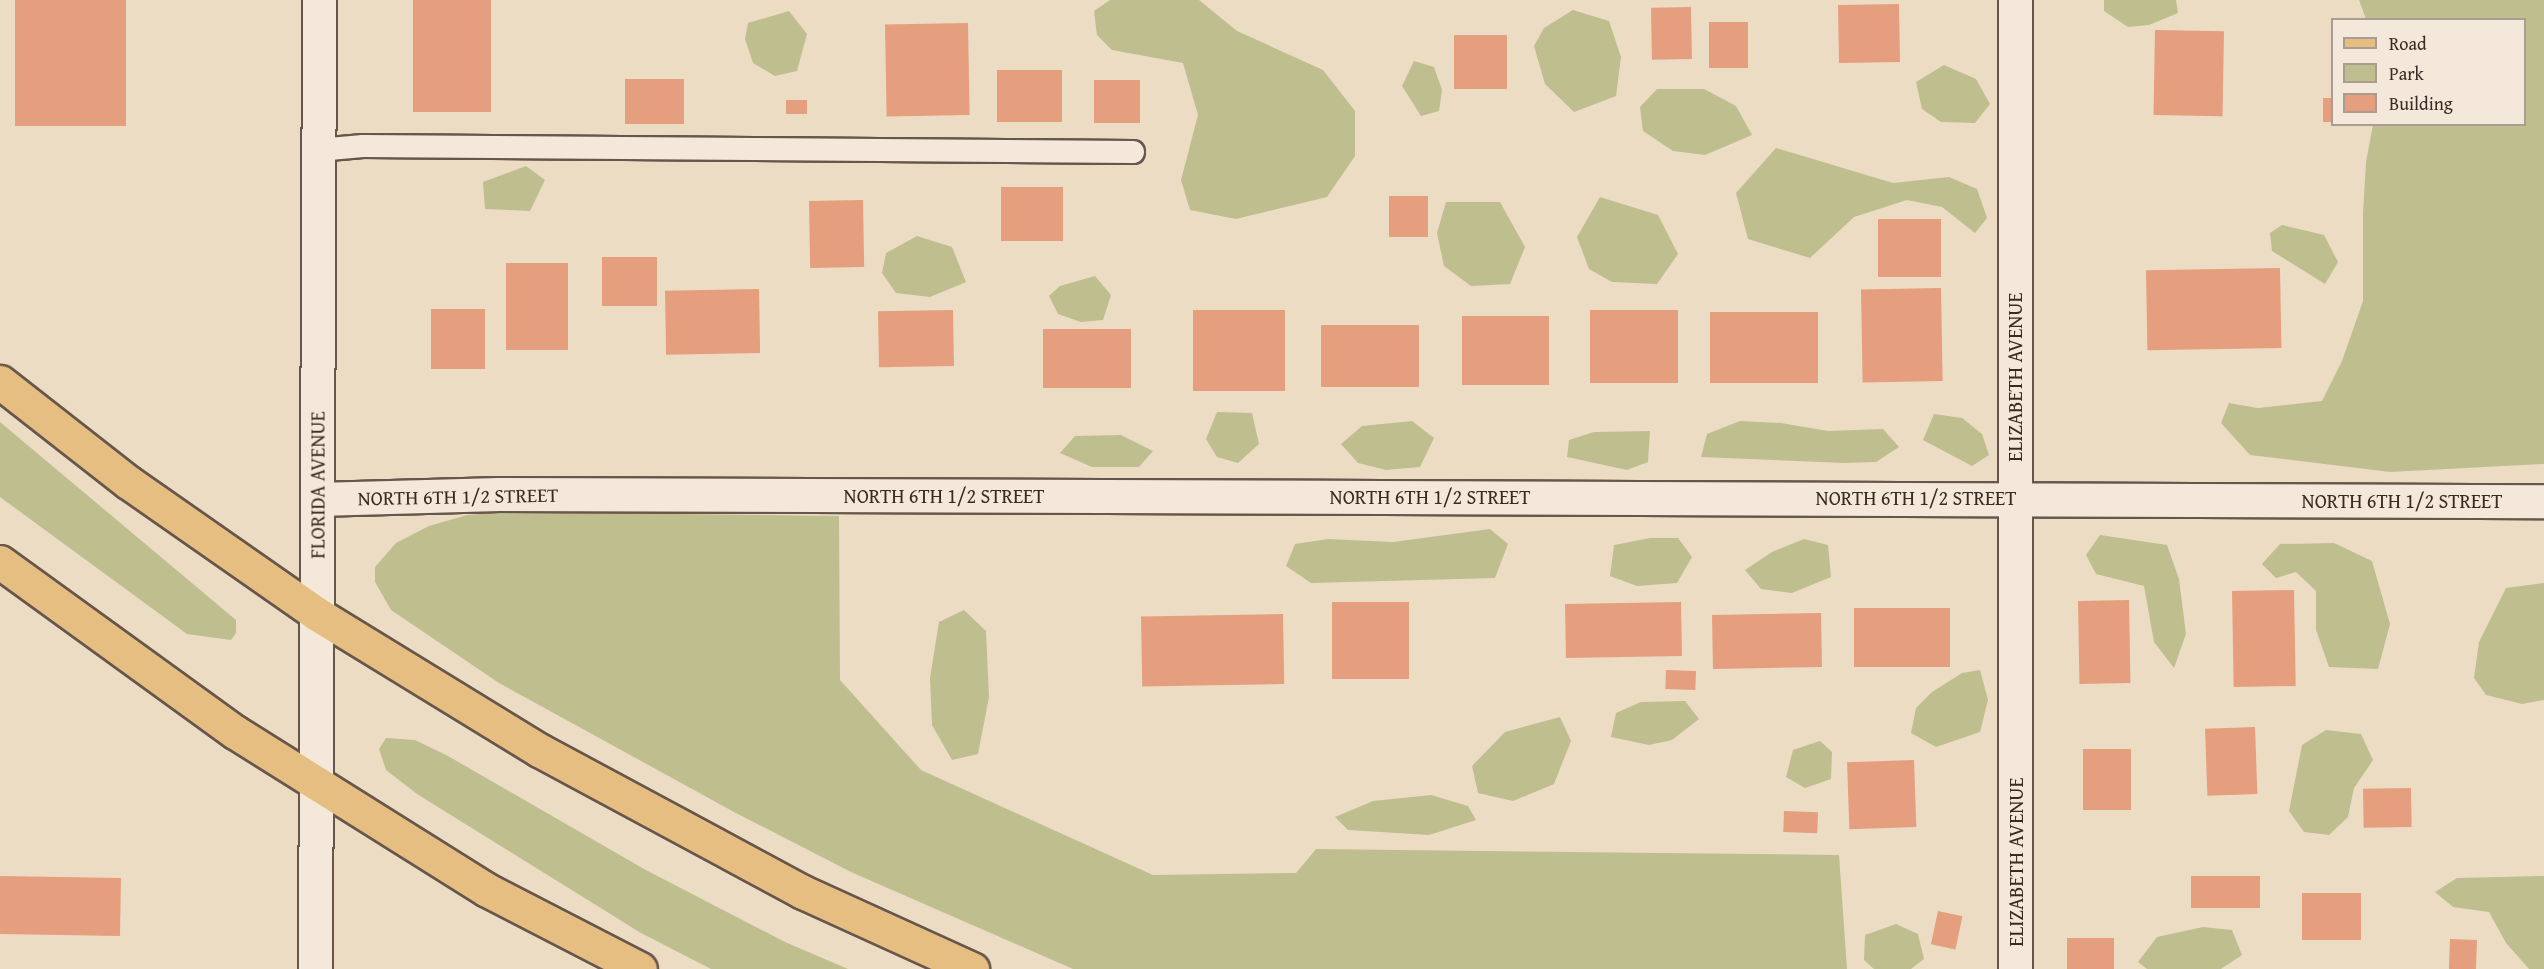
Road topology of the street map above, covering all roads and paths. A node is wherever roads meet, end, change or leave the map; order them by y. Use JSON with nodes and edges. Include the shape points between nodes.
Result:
{"nodes":[{"id":1,"x":319,"y":0,"type":"edge"},
{"id":2,"x":2015,"y":0,"type":"edge"},
{"id":3,"x":318,"y":150,"type":"junction"},
{"id":4,"x":1133,"y":152,"type":"dead end"},
{"id":5,"x":0,"y":382,"type":"edge"},
{"id":6,"x":2014,"y":497,"type":"junction"},
{"id":7,"x":317,"y":499,"type":"junction"},
{"id":8,"x":2544,"y":501,"type":"edge"},
{"id":9,"x":0,"y":562,"type":"edge"},
{"id":10,"x":317,"y":614,"type":"junction"},
{"id":11,"x":317,"y":782,"type":"junction"},
{"id":12,"x":315,"y":969,"type":"edge"},
{"id":13,"x":640,"y":969,"type":"edge"},
{"id":14,"x":972,"y":969,"type":"edge"},
{"id":15,"x":2015,"y":969,"type":"edge"}],
"edges":[{"from":1,"to":3,"type":"street","name":"FLORIDA AVENUE"},
{"from":2,"to":6,"type":"street","name":"ELIZABETH AVENUE"},
{"from":3,"to":4,"type":"lane","via":[[363,146]]},
{"from":3,"to":7,"type":"street","name":"FLORIDA AVENUE"},
{"from":5,"to":10,"type":"main road","via":[[128,482]]},
{"from":6,"to":7,"type":"street","name":"NORTH 6TH 1/2 STREET","via":[[500,494]]},
{"from":6,"to":8,"type":"street","name":"NORTH 6TH 1/2 STREET"},
{"from":6,"to":15,"type":"street","name":"ELIZABETH AVENUE"},
{"from":7,"to":10,"type":"street","name":"FLORIDA AVENUE"},
{"from":9,"to":11,"type":"main road","via":[[235,732]]},
{"from":10,"to":11,"type":"street","name":"FLORIDA AVENUE"},
{"from":10,"to":14,"type":"main road","via":[[538,750],[668,822],[803,892]]},
{"from":11,"to":12,"type":"street","name":"FLORIDA AVENUE"},
{"from":11,"to":13,"type":"main road","via":[[487,890]]}]}
